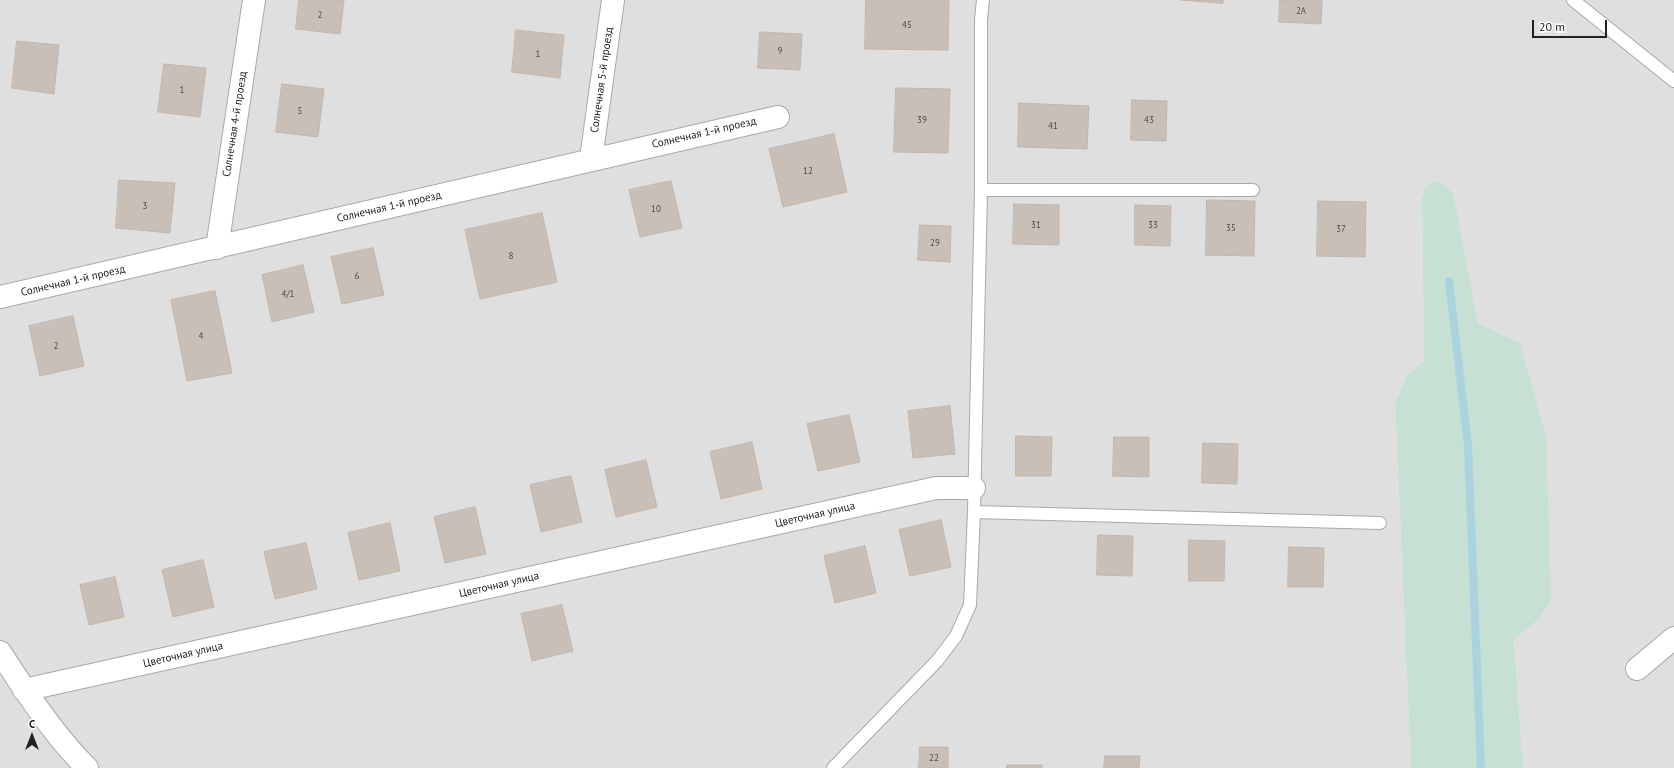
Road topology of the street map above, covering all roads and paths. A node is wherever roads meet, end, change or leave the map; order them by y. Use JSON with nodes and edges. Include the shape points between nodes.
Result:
{"nodes":[{"id":1,"x":254,"y":0,"type":"edge"},
{"id":2,"x":613,"y":0,"type":"edge"},
{"id":3,"x":983,"y":0,"type":"edge"},
{"id":4,"x":1573,"y":0,"type":"edge"},
{"id":5,"x":1674,"y":80,"type":"edge"},
{"id":6,"x":778,"y":116,"type":"dead end"},
{"id":7,"x":591,"y":159,"type":"junction"},
{"id":8,"x":981,"y":190,"type":"junction"},
{"id":9,"x":1253,"y":190,"type":"dead end"},
{"id":10,"x":217,"y":248,"type":"junction"},
{"id":11,"x":0,"y":298,"type":"edge"},
{"id":12,"x":974,"y":488,"type":"junction"},
{"id":13,"x":974,"y":512,"type":"junction"},
{"id":14,"x":1380,"y":523,"type":"dead end"},
{"id":15,"x":1674,"y":638,"type":"edge"},
{"id":16,"x":0,"y":652,"type":"edge"},
{"id":17,"x":1637,"y":669,"type":"dead end"},
{"id":18,"x":24,"y":690,"type":"junction"},
{"id":19,"x":88,"y":768,"type":"edge"},
{"id":20,"x":833,"y":768,"type":"edge"}],
"edges":[{"from":1,"to":10,"type":"street","name":"Солнечная 4-й проезд"},
{"from":2,"to":7,"type":"street","name":"Солнечная 5-й проезд"},
{"from":3,"to":8,"type":"lane"},
{"from":4,"to":5,"type":"lane"},
{"from":6,"to":7,"type":"street","name":"Солнечная 1-й проезд"},
{"from":7,"to":10,"type":"street","name":"Солнечная 1-й проезд"},
{"from":8,"to":9,"type":"lane"},
{"from":8,"to":12,"type":"lane"},
{"from":10,"to":11,"type":"street","name":"Солнечная 1-й проезд"},
{"from":12,"to":13,"type":"lane"},
{"from":12,"to":18,"type":"street","name":"Цветочная улица","via":[[936,488]]},
{"from":13,"to":14,"type":"lane"},
{"from":13,"to":20,"type":"lane","via":[[970,604],[956,636],[937,661]]},
{"from":15,"to":17,"type":"street"},
{"from":16,"to":18,"type":"street"},
{"from":18,"to":19,"type":"street","via":[[74,755]]}]}
